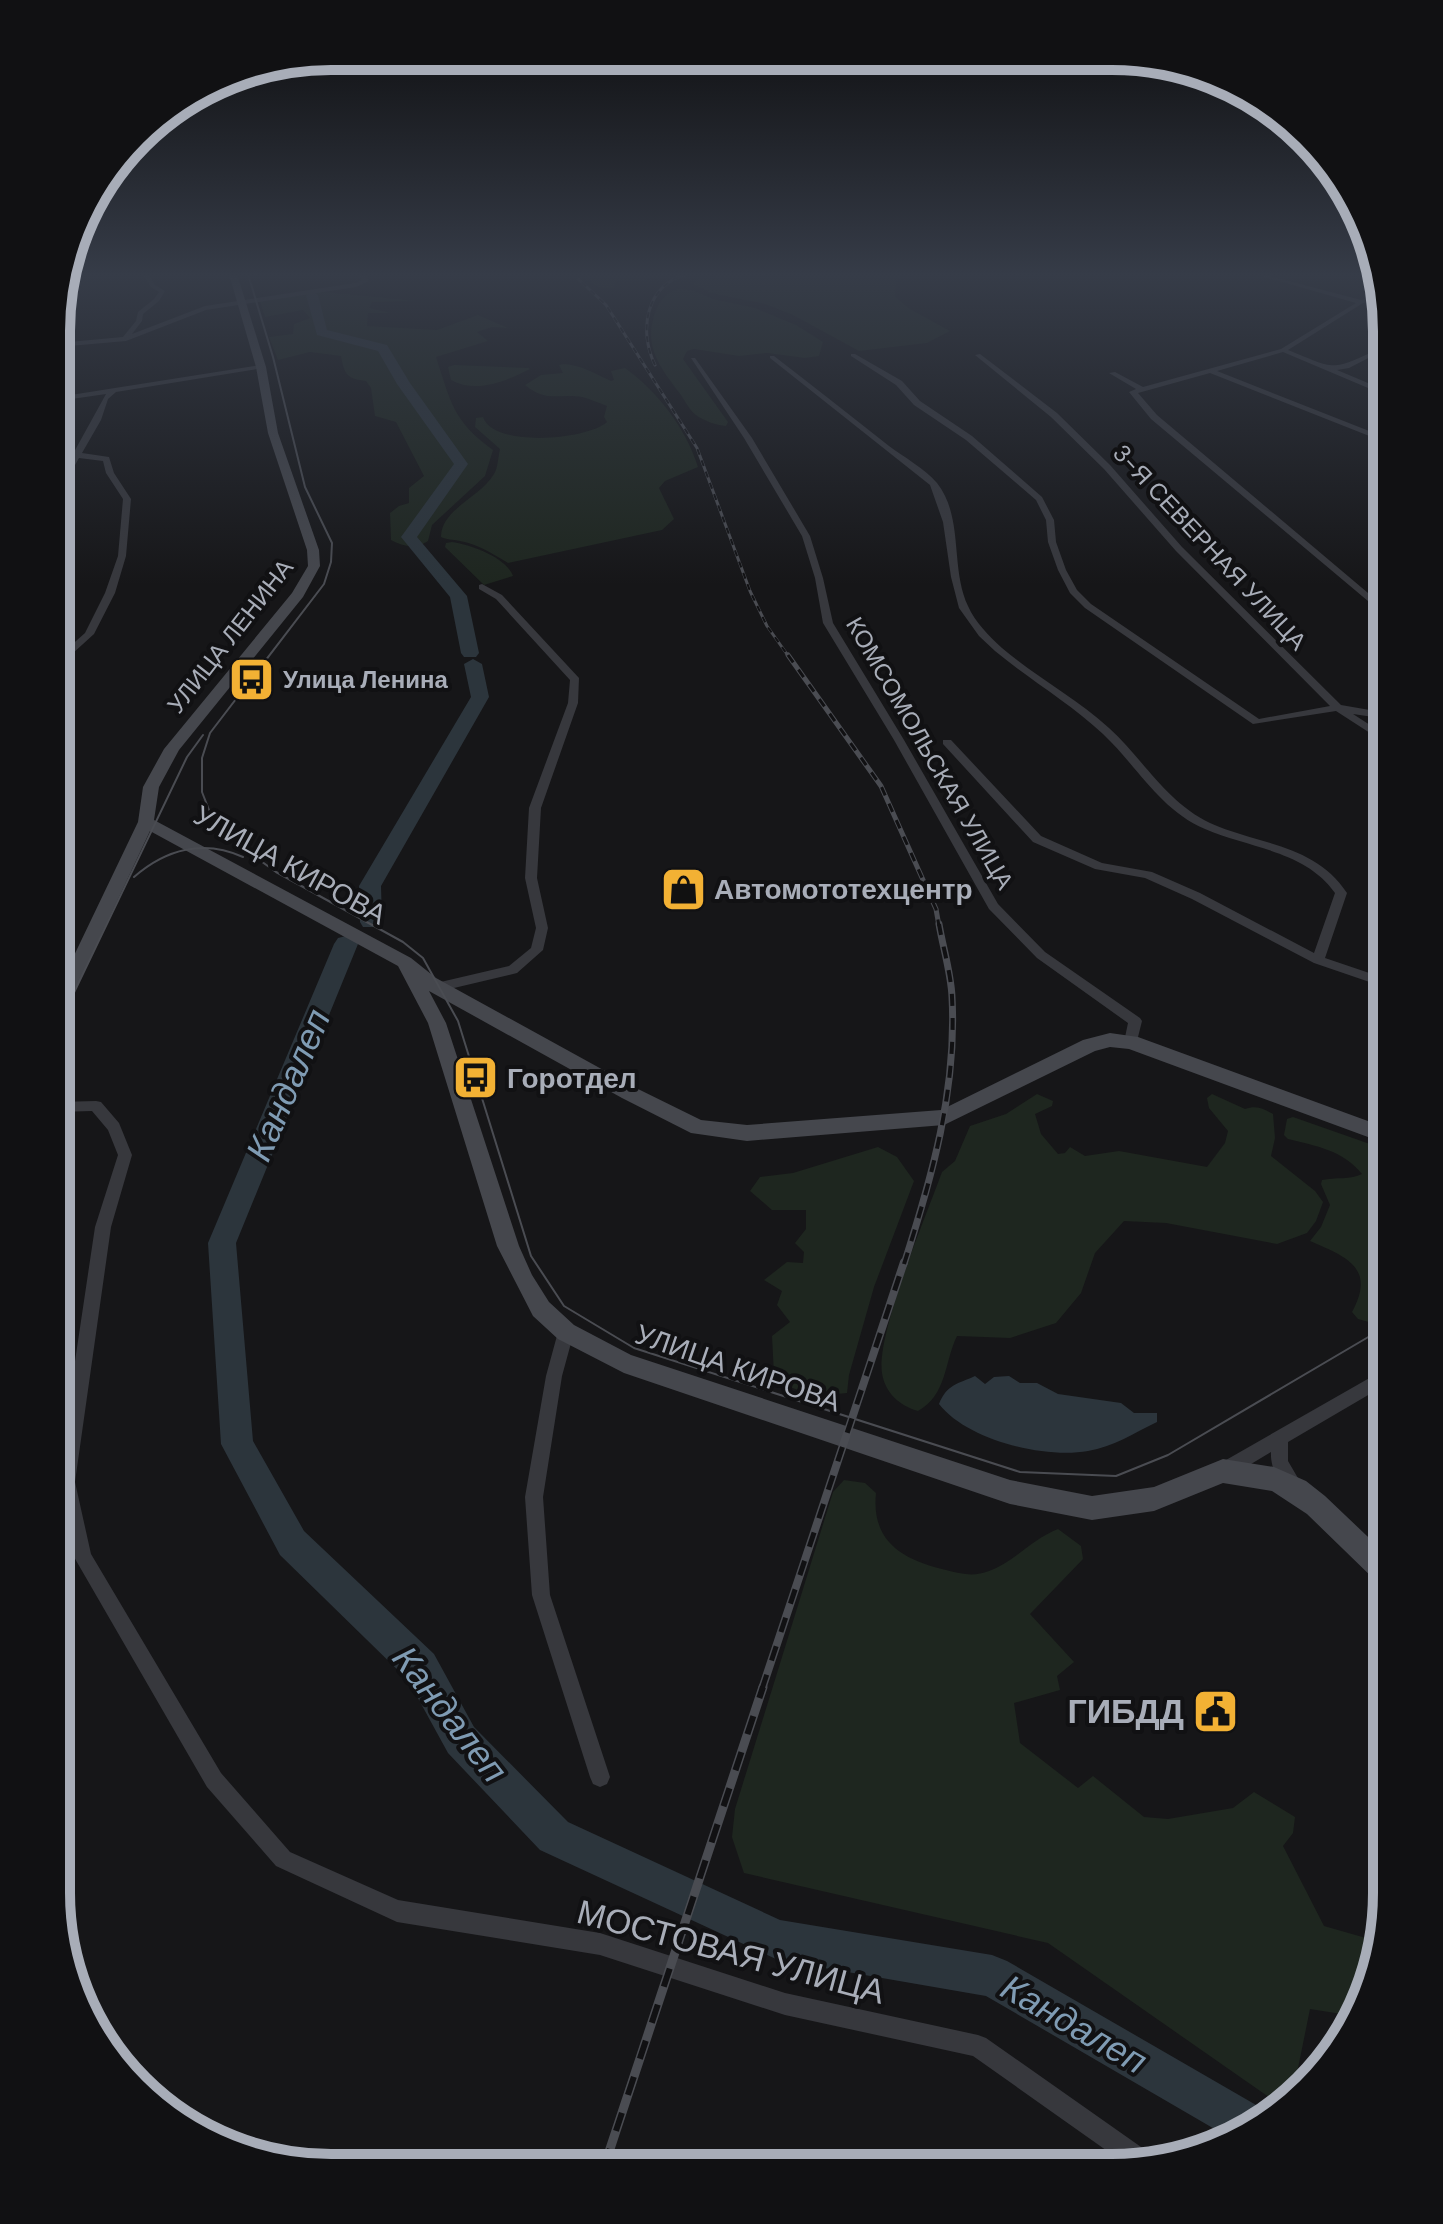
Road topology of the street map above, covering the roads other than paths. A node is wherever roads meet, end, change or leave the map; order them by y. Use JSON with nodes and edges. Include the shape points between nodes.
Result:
{"nodes":[{"id":1,"x":197,"y":378,"type":"edge"},
{"id":2,"x":263,"y":378,"type":"edge"},
{"id":3,"x":706,"y":378,"type":"edge"},
{"id":4,"x":798,"y":378,"type":"edge"},
{"id":5,"x":890,"y":378,"type":"edge"},
{"id":6,"x":1007,"y":378,"type":"edge"},
{"id":7,"x":1121,"y":378,"type":"edge"},
{"id":8,"x":1186,"y":378,"type":"edge"},
{"id":9,"x":1228,"y":378,"type":"edge"},
{"id":10,"x":1349,"y":378,"type":"edge"},
{"id":11,"x":1373,"y":388,"type":"edge"},
{"id":12,"x":1142,"y":390,"type":"junction"},
{"id":13,"x":112,"y":392,"type":"junction"},
{"id":14,"x":70,"y":397,"type":"edge"},
{"id":15,"x":1373,"y":435,"type":"edge"},
{"id":16,"x":76,"y":455,"type":"junction"},
{"id":17,"x":70,"y":466,"type":"edge"},
{"id":18,"x":482,"y":587,"type":"dead end"},
{"id":19,"x":1373,"y":602,"type":"edge"},
{"id":20,"x":70,"y":651,"type":"edge"},
{"id":21,"x":1338,"y":708,"type":"junction"},
{"id":22,"x":1373,"y":714,"type":"edge"},
{"id":23,"x":1373,"y":731,"type":"edge"},
{"id":24,"x":947,"y":742,"type":"dead end"},
{"id":25,"x":146,"y":822,"type":"junction"},
{"id":26,"x":1318,"y":960,"type":"junction"},
{"id":27,"x":405,"y":962,"type":"junction"},
{"id":28,"x":1373,"y":979,"type":"edge"},
{"id":29,"x":70,"y":983,"type":"edge"},
{"id":30,"x":437,"y":987,"type":"junction"},
{"id":31,"x":1131,"y":1042,"type":"junction"},
{"id":32,"x":70,"y":1107,"type":"edge"},
{"id":33,"x":1372,"y":1131,"type":"edge"},
{"id":34,"x":566,"y":1332,"type":"junction"},
{"id":35,"x":1372,"y":1384,"type":"edge"},
{"id":36,"x":1280,"y":1438,"type":"junction"},
{"id":37,"x":70,"y":1454,"type":"edge"},
{"id":38,"x":1223,"y":1471,"type":"junction"},
{"id":39,"x":1297,"y":1490,"type":"junction"},
{"id":40,"x":70,"y":1500,"type":"edge"},
{"id":41,"x":1372,"y":1560,"type":"edge"},
{"id":42,"x":600,"y":1777,"type":"dead end"},
{"id":43,"x":1130,"y":2153,"type":"edge"}],
"edges":[{"from":1,"to":13,"type":"street"},
{"from":2,"to":25,"type":"main road","name":"УЛИЦА ЛЕНИНА","via":[[273,433],[314,566],[298,594],[172,749],[151,787]]},
{"from":3,"to":31,"type":"street","name":"КОМСОМОЛЬСКАЯ УЛИЦА","via":[[806,536],[828,623],[993,906],[1041,955],[1135,1021]]},
{"from":4,"to":26,"type":"street","via":[[933,484],[950,532],[956,584],[969,616],[994,643],[1109,734],[1158,792],[1194,819],[1311,864],[1335,879],[1341,893]]},
{"from":5,"to":21,"type":"street","via":[[1039,499],[1062,570],[1088,606],[1257,722]]},
{"from":6,"to":21,"type":"street","name":"3-Я СЕВЕРНАЯ УЛИЦА","via":[[1107,467],[1179,549]]},
{"from":7,"to":12,"type":"street"},
{"from":8,"to":12,"type":"street"},
{"from":9,"to":15,"type":"street"},
{"from":10,"to":11,"type":"street"},
{"from":12,"to":19,"type":"street","via":[[1133,392],[1154,417]]},
{"from":13,"to":14,"type":"street"},
{"from":13,"to":16,"type":"street"},
{"from":16,"to":17,"type":"street"},
{"from":16,"to":20,"type":"street","via":[[106,459],[127,499],[122,556],[110,593],[89,634]]},
{"from":18,"to":30,"type":"street","via":[[499,597],[575,680],[573,703],[535,808],[531,878],[542,928],[537,950],[513,970]]},
{"from":21,"to":22,"type":"street"},
{"from":21,"to":23,"type":"street","name":"3-Я СЕВЕРНАЯ УЛИЦА"},
{"from":24,"to":26,"type":"street","name":"КОМСОМОЛЬСКАЯ УЛИЦА","via":[[1037,839],[1099,866],[1148,875]]},
{"from":25,"to":27,"type":"main road","name":"УЛИЦА КИРОВА"},
{"from":25,"to":29,"type":"main road","name":"УЛИЦА ЛЕНИНА"},
{"from":26,"to":28,"type":"street","name":"КОМСОМОЛЬСКАЯ УЛИЦА"},
{"from":27,"to":30,"type":"main road","name":"УЛИЦА КИРОВА"},
{"from":27,"to":34,"type":"main road","name":"УЛИЦА КИРОВА","via":[[437,1023],[508,1246],[541,1309]]},
{"from":30,"to":31,"type":"main road","name":"УЛИЦА КИРОВА","via":[[698,1127],[747,1133],[944,1117],[1090,1045]]},
{"from":31,"to":33,"type":"main road","name":"УЛИЦА КИРОВА"},
{"from":32,"to":37,"type":"street","name":"МОСТОВАЯ УЛИЦА","via":[[96,1106],[114,1127],[125,1155],[103,1227]]},
{"from":34,"to":38,"type":"main road","name":"УЛИЦА КИРОВА","via":[[624,1363],[1010,1492],[1092,1508],[1154,1499]]},
{"from":34,"to":42,"type":"street","via":[[534,1497],[541,1595]]},
{"from":35,"to":36,"type":"street","name":"УЛИЦА КИРОВА"},
{"from":36,"to":38,"type":"street","name":"УЛИЦА КИРОВА"},
{"from":36,"to":39,"type":"street","via":[[1279,1463]]},
{"from":38,"to":39,"type":"main road","via":[[1274,1479]]},
{"from":39,"to":41,"type":"main road"},
{"from":40,"to":43,"type":"street","name":"МОСТОВАЯ УЛИЦА","via":[[83,1557],[214,1780],[283,1859],[397,1911],[600,1944],[785,2004],[978,2046]]}]}
